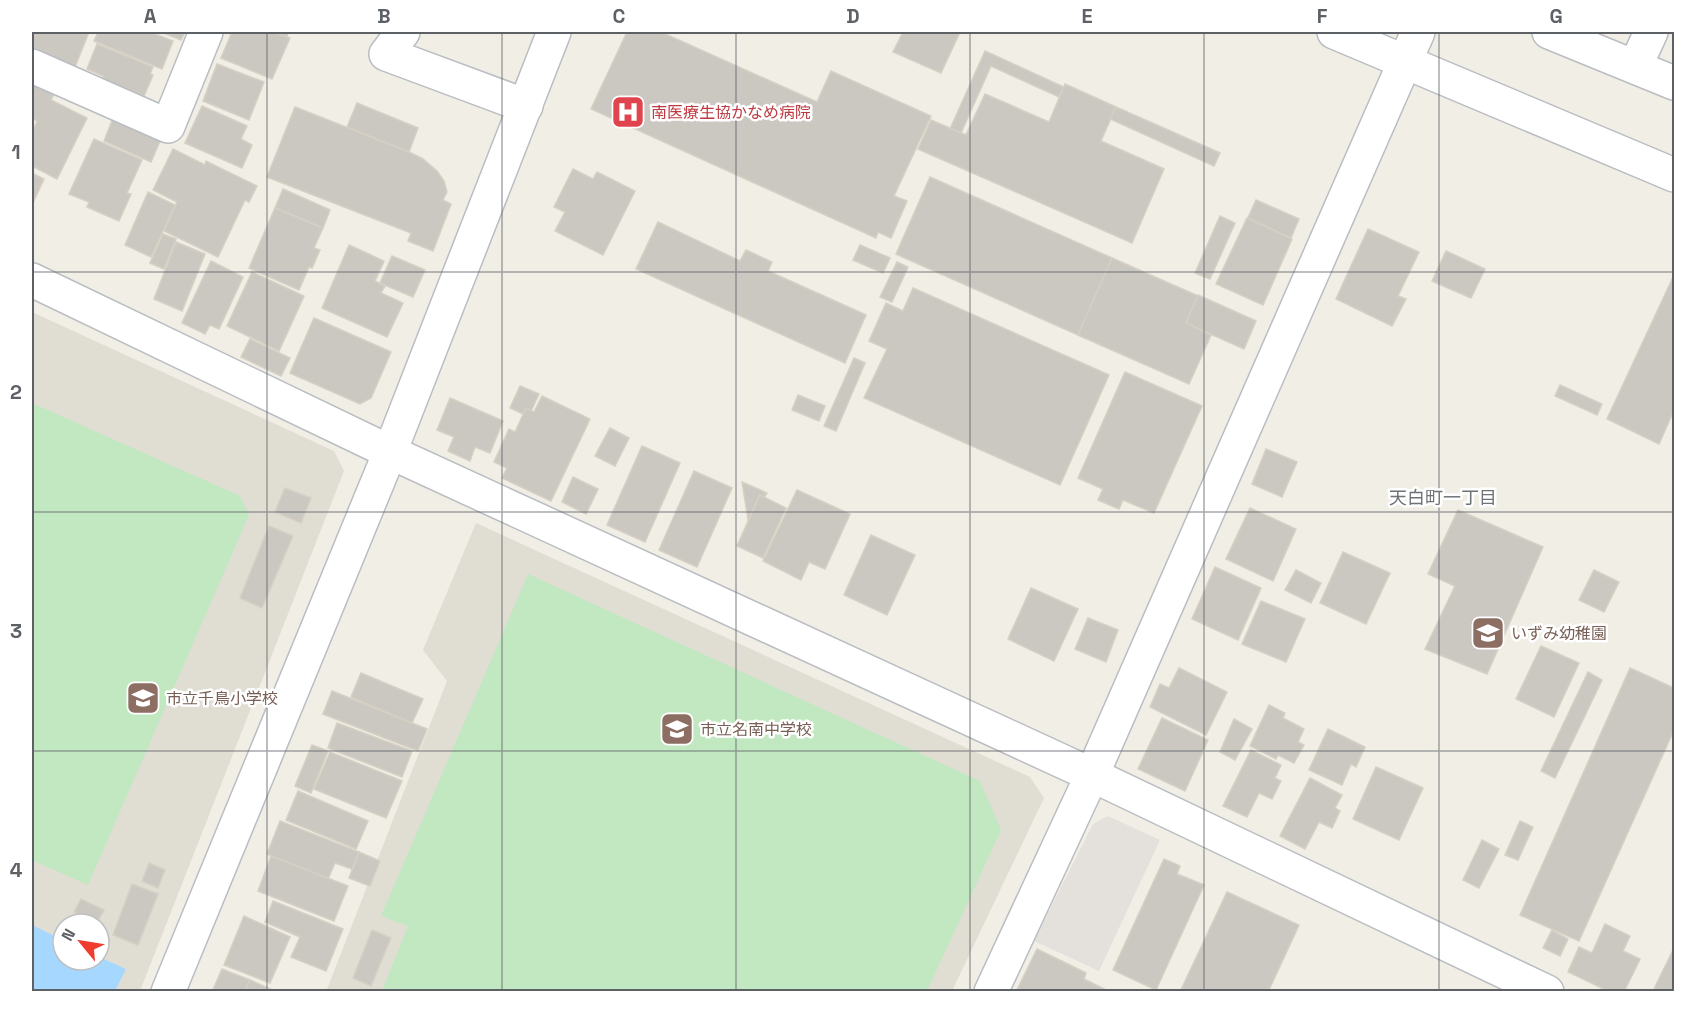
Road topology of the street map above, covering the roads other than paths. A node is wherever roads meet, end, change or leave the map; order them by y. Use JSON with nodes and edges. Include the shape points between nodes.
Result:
{"nodes":[{"id":1,"x":206,"y":32,"type":"edge"},
{"id":2,"x":403,"y":32,"type":"edge"},
{"id":3,"x":554,"y":32,"type":"edge"},
{"id":4,"x":1334,"y":32,"type":"edge"},
{"id":5,"x":1418,"y":32,"type":"edge"},
{"id":6,"x":1549,"y":32,"type":"edge"},
{"id":7,"x":1651,"y":32,"type":"edge"},
{"id":8,"x":1405,"y":62,"type":"junction"},
{"id":9,"x":32,"y":66,"type":"edge"},
{"id":10,"x":1635,"y":67,"type":"junction"},
{"id":11,"x":1674,"y":83,"type":"edge"},
{"id":12,"x":526,"y":105,"type":"junction"},
{"id":13,"x":1674,"y":174,"type":"edge"},
{"id":14,"x":32,"y":280,"type":"edge"},
{"id":15,"x":390,"y":452,"type":"junction"},
{"id":16,"x":1092,"y":775,"type":"junction"},
{"id":17,"x":168,"y":992,"type":"edge"},
{"id":18,"x":991,"y":992,"type":"edge"},
{"id":19,"x":1547,"y":992,"type":"edge"}],
"edges":[{"from":1,"to":9,"type":"street","via":[[168,126]]},
{"from":2,"to":12,"type":"street","via":[[386,54]]},
{"from":3,"to":12,"type":"street"},
{"from":4,"to":8,"type":"street"},
{"from":5,"to":8,"type":"street"},
{"from":6,"to":10,"type":"street"},
{"from":7,"to":10,"type":"street"},
{"from":8,"to":13,"type":"street"},
{"from":8,"to":16,"type":"street"},
{"from":10,"to":11,"type":"street"},
{"from":12,"to":15,"type":"street"},
{"from":14,"to":15,"type":"street"},
{"from":15,"to":16,"type":"street"},
{"from":15,"to":17,"type":"street"},
{"from":16,"to":18,"type":"street"},
{"from":16,"to":19,"type":"street"}]}
